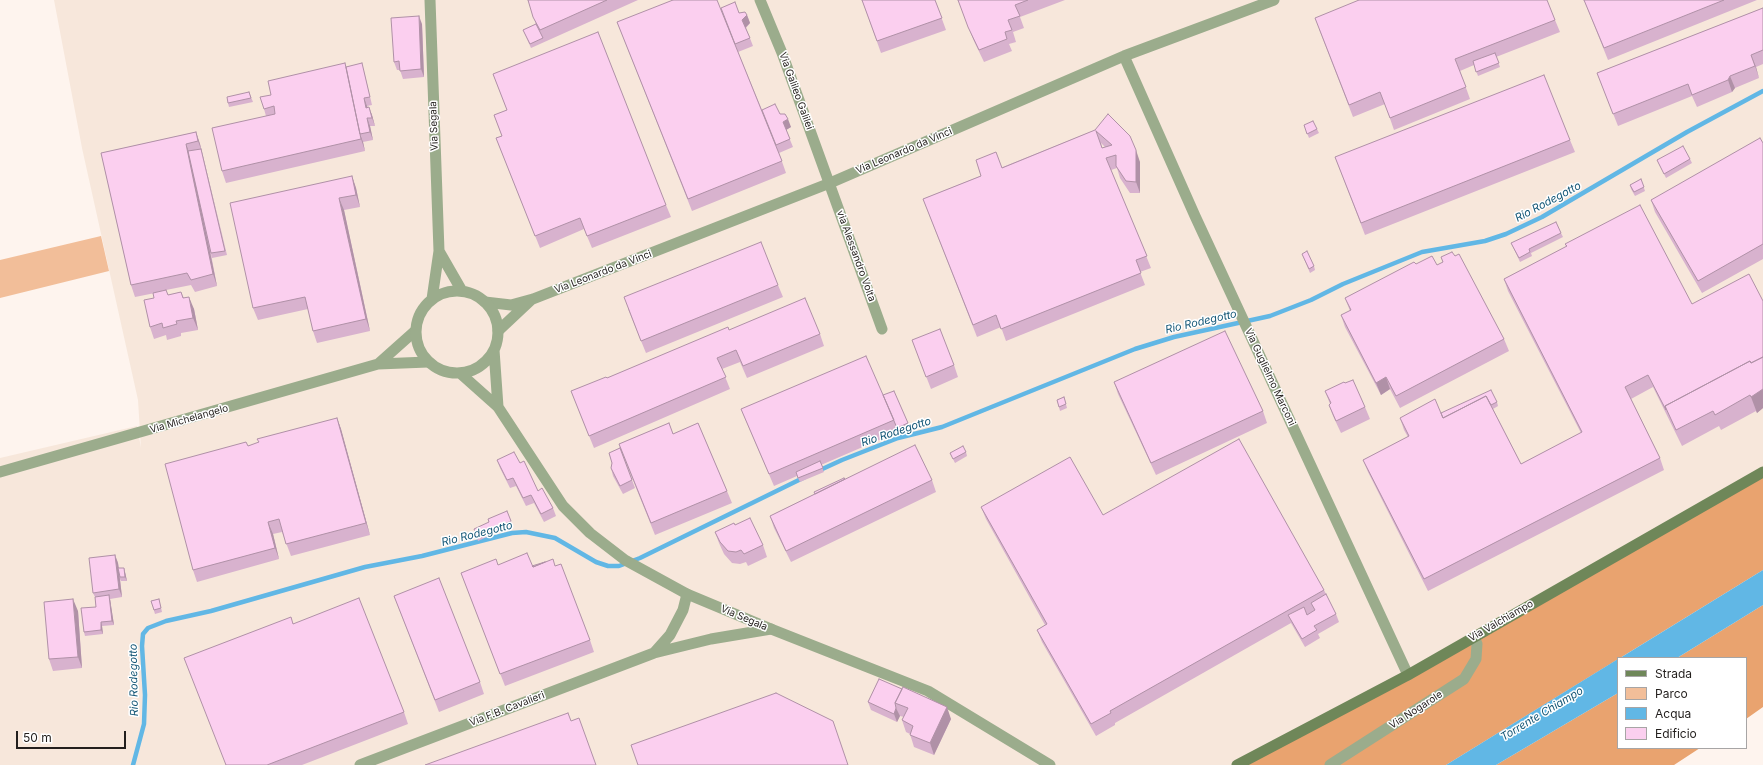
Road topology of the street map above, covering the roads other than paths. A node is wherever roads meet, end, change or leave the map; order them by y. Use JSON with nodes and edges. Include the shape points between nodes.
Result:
{"nodes":[{"id":1,"x":430,"y":0,"type":"edge"},
{"id":2,"x":760,"y":0,"type":"edge"},
{"id":3,"x":1274,"y":0,"type":"edge"},
{"id":4,"x":1124,"y":56,"type":"junction"},
{"id":5,"x":830,"y":183,"type":"junction"},
{"id":6,"x":439,"y":251,"type":"junction"},
{"id":7,"x":462,"y":291,"type":"junction"},
{"id":8,"x":432,"y":299,"type":"junction"},
{"id":9,"x":533,"y":299,"type":"junction"},
{"id":10,"x":485,"y":302,"type":"junction"},
{"id":11,"x":882,"y":329,"type":"dead end"},
{"id":12,"x":415,"y":331,"type":"junction"},
{"id":13,"x":498,"y":331,"type":"junction"},
{"id":14,"x":494,"y":350,"type":"junction"},
{"id":15,"x":428,"y":362,"type":"junction"},
{"id":16,"x":378,"y":364,"type":"junction"},
{"id":17,"x":461,"y":374,"type":"junction"},
{"id":18,"x":498,"y":406,"type":"junction"},
{"id":19,"x":0,"y":472,"type":"edge"},
{"id":20,"x":1763,"y":472,"type":"edge"},
{"id":21,"x":687,"y":594,"type":"junction"},
{"id":22,"x":771,"y":629,"type":"junction"},
{"id":23,"x":1474,"y":637,"type":"junction"},
{"id":24,"x":654,"y":653,"type":"junction"},
{"id":25,"x":1408,"y":675,"type":"junction"},
{"id":26,"x":1046,"y":764,"type":"edge"},
{"id":27,"x":360,"y":765,"type":"edge"},
{"id":28,"x":1237,"y":765,"type":"edge"},
{"id":29,"x":1330,"y":765,"type":"edge"}],
"edges":[{"from":1,"to":6,"type":"street","name":"Via Segala"},
{"from":2,"to":5,"type":"street","name":"Via Galileo Galilei"},
{"from":3,"to":4,"type":"street","name":"Via Leonardo da Vinci"},
{"from":4,"to":5,"type":"street","name":"Via Leonardo da Vinci"},
{"from":4,"to":25,"type":"street","name":"Via Guglielmo Marconi","via":[[1195,216]]},
{"from":5,"to":9,"type":"street","name":"Via Leonardo da Vinci"},
{"from":5,"to":11,"type":"street","name":"via Alessandro Volta"},
{"from":6,"to":7,"type":"street","name":"Via Segala"},
{"from":6,"to":8,"type":"street","name":"Via Segala"},
{"from":7,"to":8,"type":"street","name":"Via Segala","via":[[451,291]]},
{"from":7,"to":10,"type":"street"},
{"from":8,"to":12,"type":"street","name":"Via Segala","via":[[423,308]]},
{"from":9,"to":10,"type":"street","name":"Via Leonardo da Vinci","via":[[511,304]]},
{"from":9,"to":13,"type":"street","name":"Via Leonardo da Vinci"},
{"from":10,"to":13,"type":"street","name":"Via Segala","via":[[492,310]]},
{"from":12,"to":15,"type":"street","via":[[421,353]]},
{"from":12,"to":16,"type":"street","name":"Via Michelangelo"},
{"from":13,"to":14,"type":"street","name":"Via Segala"},
{"from":14,"to":17,"type":"street","name":"Via Segala","via":[[486,362],[475,370]]},
{"from":14,"to":18,"type":"street","name":"Via Segala"},
{"from":15,"to":16,"type":"street","name":"Via Michelangelo"},
{"from":15,"to":17,"type":"street","name":"Via Segala","via":[[444,371]]},
{"from":16,"to":19,"type":"street","name":"Via Michelangelo"},
{"from":17,"to":18,"type":"street","name":"Via Segala"},
{"from":18,"to":21,"type":"street","name":"Via Segala","via":[[563,506],[590,534],[624,560]]},
{"from":20,"to":23,"type":"main road","name":"Via Valchiampo"},
{"from":21,"to":22,"type":"street","name":"Via Segala"},
{"from":21,"to":24,"type":"street","name":"Via F.B. Cavalieri","via":[[683,610],[670,635]]},
{"from":22,"to":24,"type":"street","name":"Via F.B. Cavalieri","via":[[711,639]]},
{"from":22,"to":26,"type":"street","name":"Via Segala","via":[[928,691]]},
{"from":23,"to":25,"type":"main road","name":"Via Valchiampo"},
{"from":23,"to":29,"type":"street","name":"Via Nogarole","via":[[1477,644],[1476,659],[1464,679]]},
{"from":24,"to":27,"type":"street","name":"Via F.B. Cavalieri"},
{"from":25,"to":28,"type":"main road","name":"Via Valchiampo"}]}
